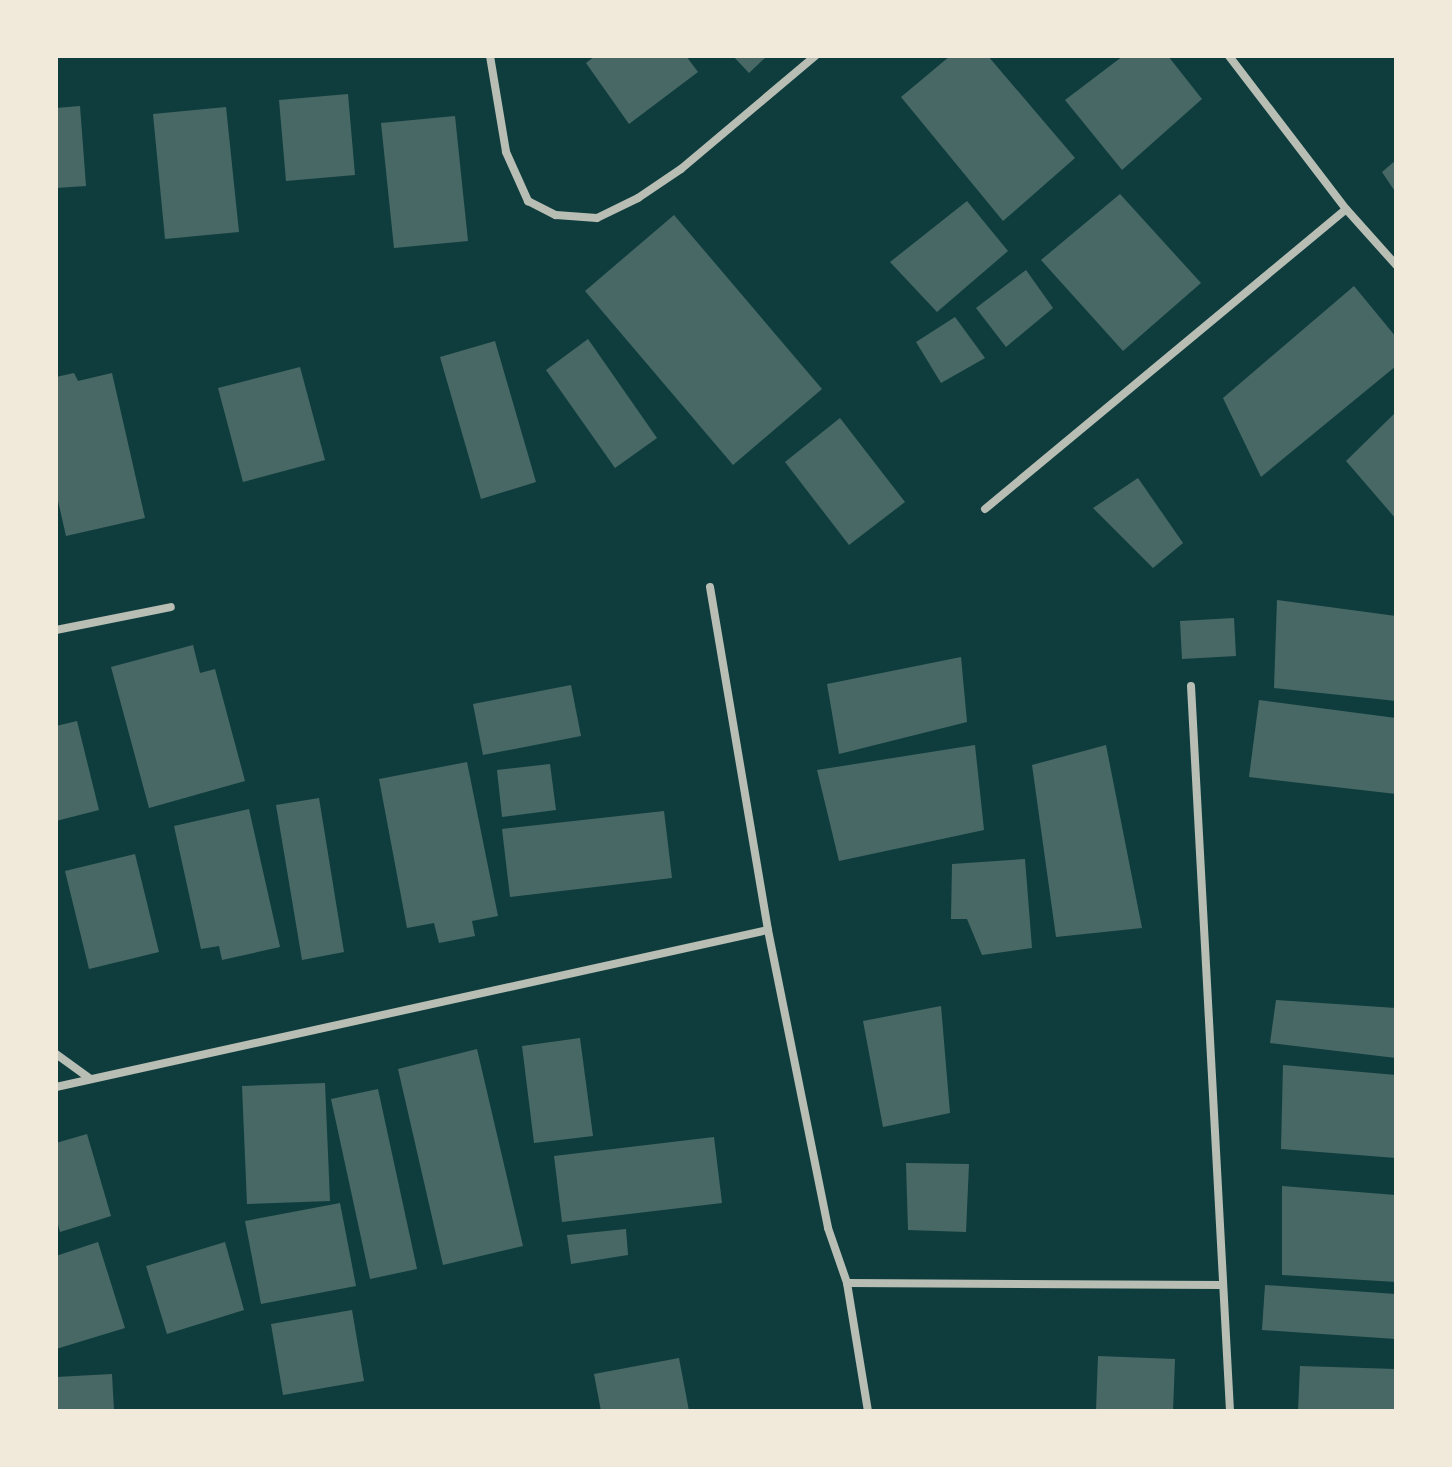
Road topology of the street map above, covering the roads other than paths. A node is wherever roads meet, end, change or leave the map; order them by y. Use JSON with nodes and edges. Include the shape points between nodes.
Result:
{"nodes":[{"id":1,"x":490,"y":56,"type":"edge"},
{"id":2,"x":815,"y":56,"type":"edge"},
{"id":3,"x":1229,"y":56,"type":"edge"},
{"id":4,"x":1346,"y":209,"type":"junction"},
{"id":5,"x":1396,"y":265,"type":"edge"},
{"id":6,"x":985,"y":509,"type":"dead end"},
{"id":7,"x":710,"y":587,"type":"dead end"},
{"id":8,"x":171,"y":607,"type":"dead end"},
{"id":9,"x":56,"y":630,"type":"edge"},
{"id":10,"x":1191,"y":686,"type":"dead end"},
{"id":11,"x":768,"y":930,"type":"junction"},
{"id":12,"x":56,"y":1054,"type":"edge"},
{"id":13,"x":89,"y":1078,"type":"junction"},
{"id":14,"x":56,"y":1087,"type":"edge"},
{"id":15,"x":847,"y":1283,"type":"junction"},
{"id":16,"x":1223,"y":1285,"type":"junction"},
{"id":17,"x":868,"y":1411,"type":"edge"},
{"id":18,"x":1230,"y":1411,"type":"edge"}],
"edges":[{"from":1,"to":2,"type":"street","via":[[506,152],[528,201],[556,215],[597,218],[681,169]]},
{"from":3,"to":4,"type":"street"},
{"from":4,"to":5,"type":"street"},
{"from":4,"to":6,"type":"street"},
{"from":7,"to":11,"type":"street"},
{"from":8,"to":9,"type":"street"},
{"from":10,"to":16,"type":"street"},
{"from":11,"to":13,"type":"street"},
{"from":11,"to":15,"type":"street","via":[[828,1228]]},
{"from":12,"to":13,"type":"street"},
{"from":13,"to":14,"type":"street"},
{"from":15,"to":16,"type":"street"},
{"from":15,"to":17,"type":"street"},
{"from":16,"to":18,"type":"street"}]}
